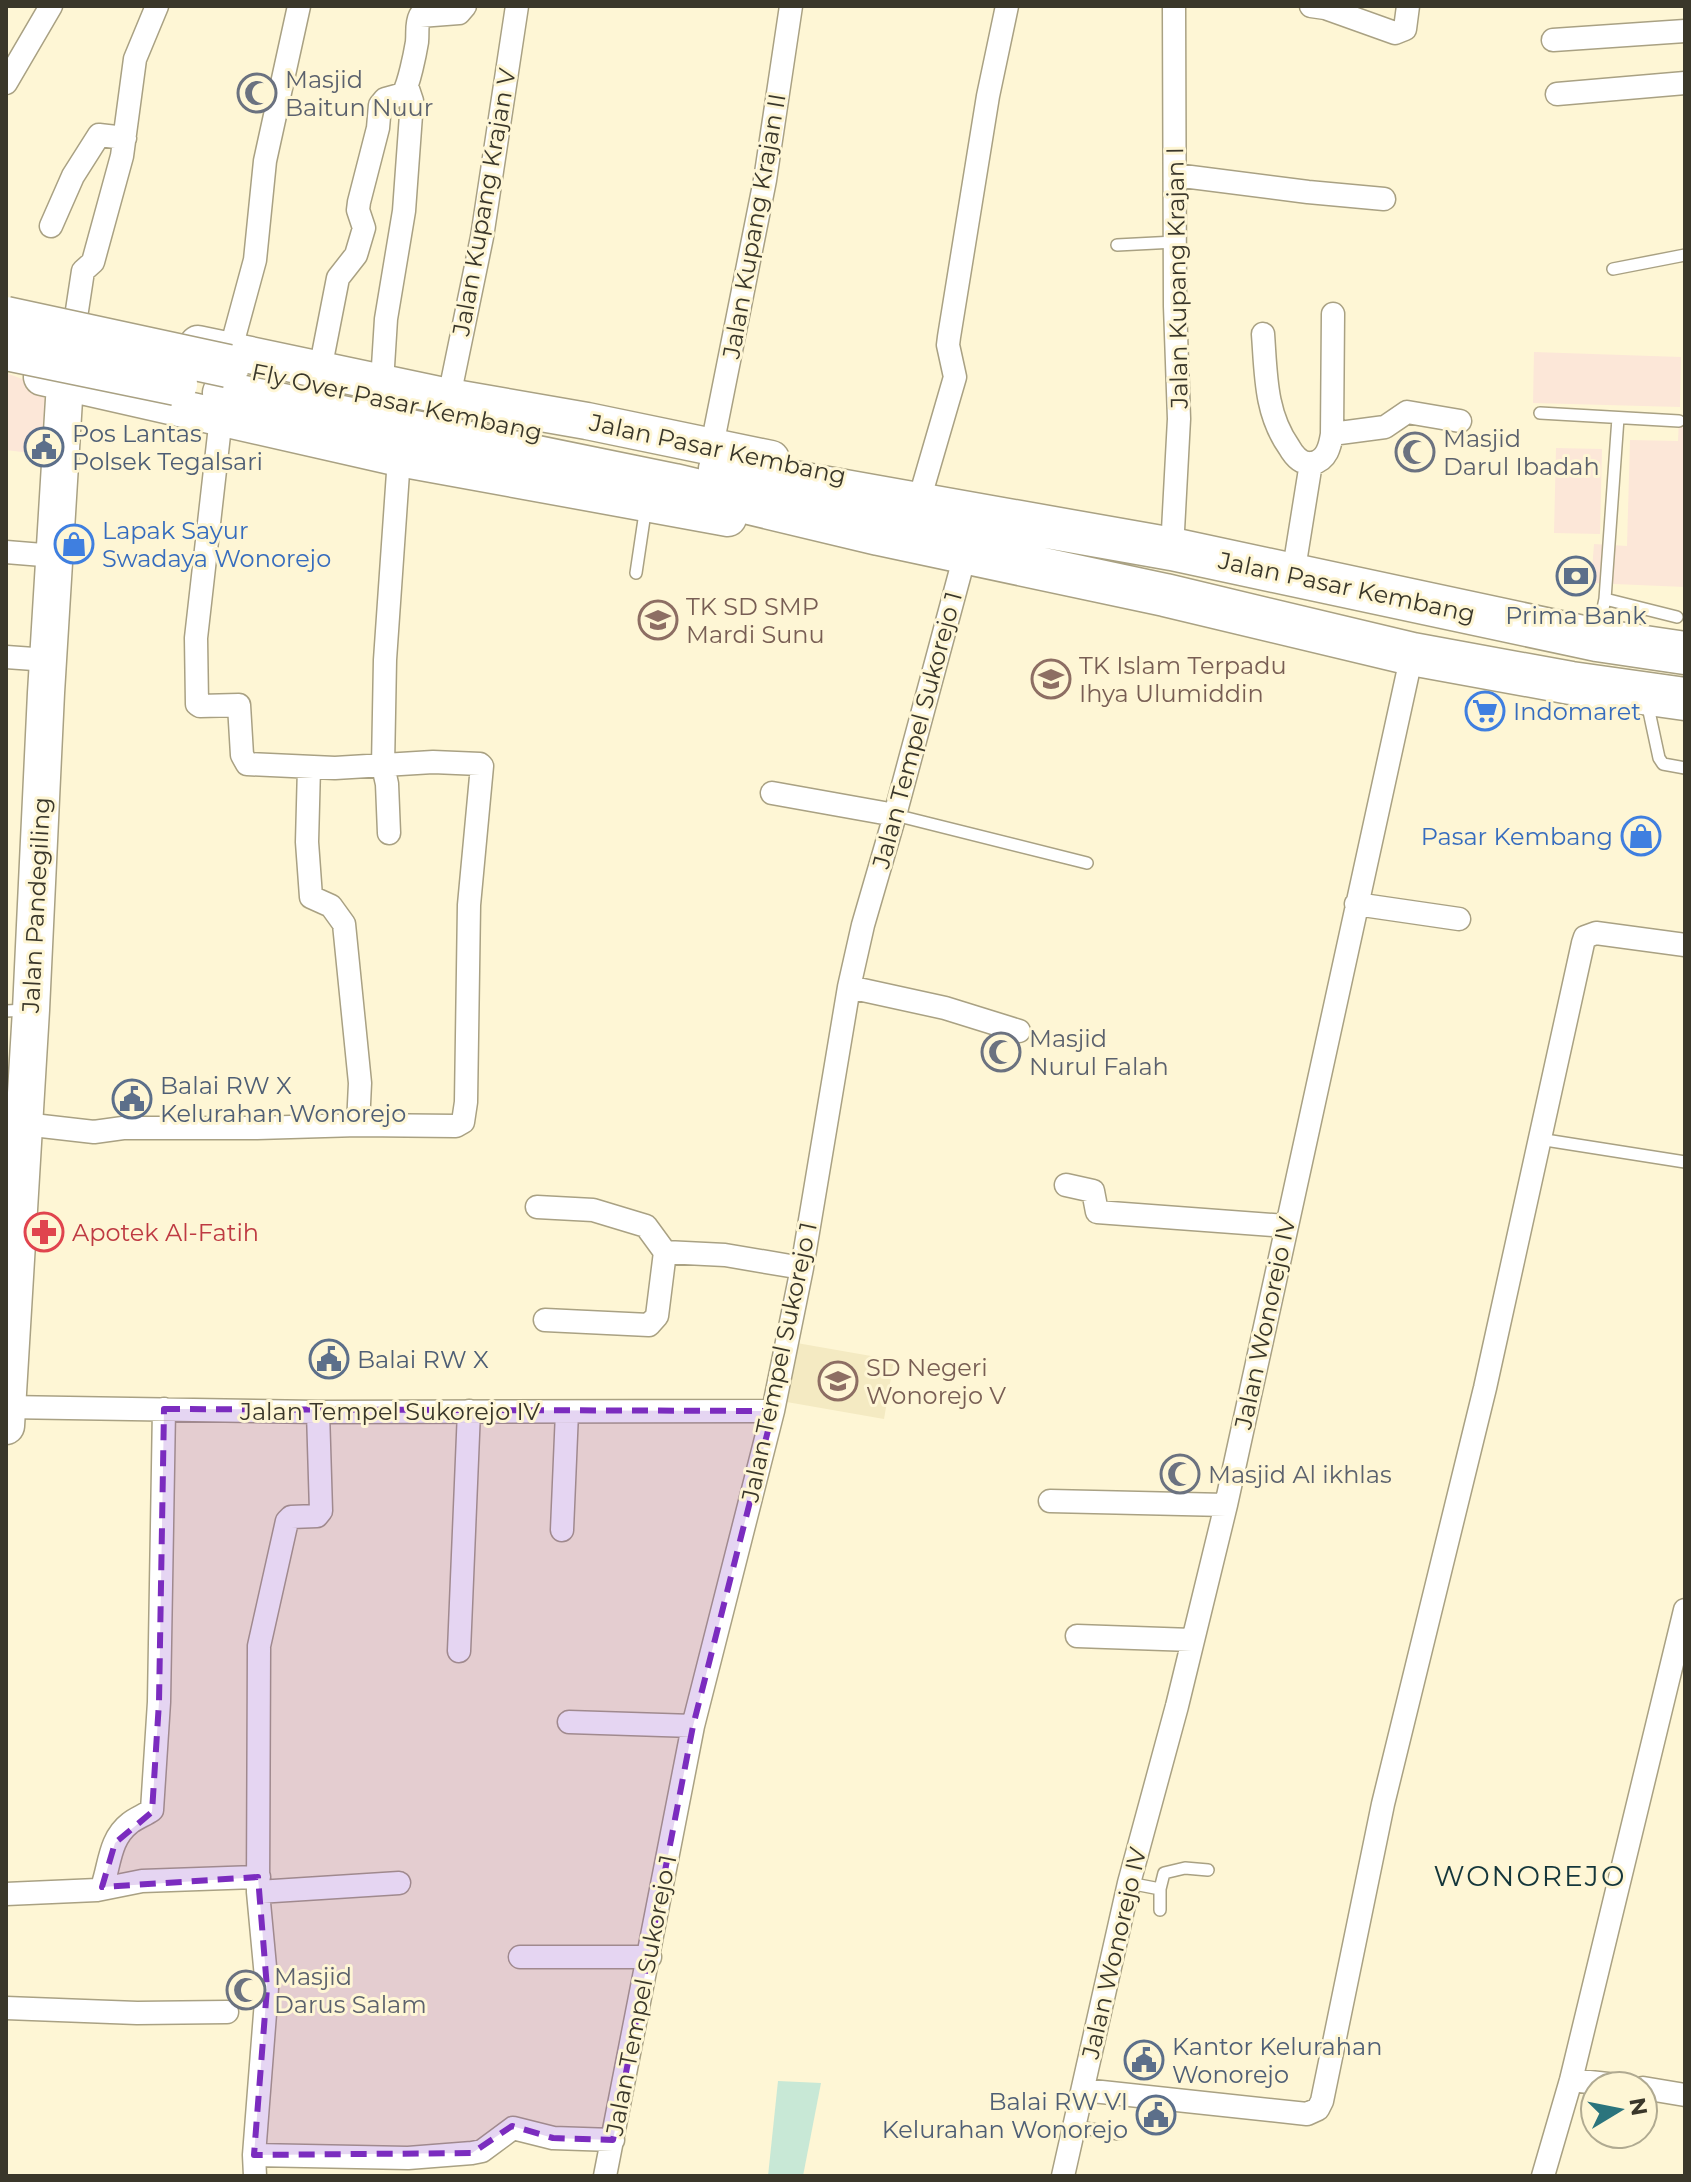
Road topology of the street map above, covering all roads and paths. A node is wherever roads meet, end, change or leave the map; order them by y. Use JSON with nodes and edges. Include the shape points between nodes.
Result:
{"nodes":[{"id":1,"x":51,"y":6,"type":"edge"},
{"id":2,"x":157,"y":6,"type":"edge"},
{"id":3,"x":299,"y":6,"type":"edge"},
{"id":4,"x":465,"y":6,"type":"edge"},
{"id":5,"x":517,"y":6,"type":"edge"},
{"id":6,"x":791,"y":6,"type":"edge"},
{"id":7,"x":1007,"y":6,"type":"edge"},
{"id":8,"x":1174,"y":6,"type":"edge"},
{"id":9,"x":1408,"y":6,"type":"edge"},
{"id":10,"x":1320,"y":7,"type":"edge"},
{"id":11,"x":1685,"y":31,"type":"edge"},
{"id":12,"x":1553,"y":40,"type":"dead end"},
{"id":13,"x":6,"y":83,"type":"edge"},
{"id":14,"x":1685,"y":83,"type":"edge"},
{"id":15,"x":407,"y":86,"type":"junction"},
{"id":16,"x":1557,"y":94,"type":"dead end"},
{"id":17,"x":125,"y":138,"type":"junction"},
{"id":18,"x":1175,"y":175,"type":"junction"},
{"id":19,"x":1384,"y":199,"type":"dead end"},
{"id":20,"x":51,"y":226,"type":"dead end"},
{"id":21,"x":1175,"y":242,"type":"junction"},
{"id":22,"x":1117,"y":245,"type":"dead end"},
{"id":23,"x":1685,"y":255,"type":"edge"},
{"id":24,"x":1613,"y":269,"type":"dead end"},
{"id":25,"x":14,"y":309,"type":"edge"},
{"id":26,"x":1333,"y":314,"type":"dead end"},
{"id":27,"x":76,"y":317,"type":"junction"},
{"id":28,"x":1263,"y":334,"type":"dead end"},
{"id":29,"x":170,"y":337,"type":"junction"},
{"id":30,"x":6,"y":349,"type":"edge"},
{"id":31,"x":230,"y":352,"type":"junction"},
{"id":32,"x":6,"y":368,"type":"edge"},
{"id":33,"x":320,"y":370,"type":"junction"},
{"id":34,"x":382,"y":382,"type":"junction"},
{"id":35,"x":65,"y":383,"type":"junction"},
{"id":36,"x":449,"y":397,"type":"junction"},
{"id":37,"x":157,"y":403,"type":"junction"},
{"id":38,"x":1540,"y":413,"type":"dead end"},
{"id":39,"x":221,"y":417,"type":"junction"},
{"id":40,"x":1618,"y":418,"type":"junction"},
{"id":41,"x":1460,"y":421,"type":"dead end"},
{"id":42,"x":1679,"y":421,"type":"dead end"},
{"id":43,"x":1332,"y":434,"type":"junction"},
{"id":44,"x":399,"y":458,"type":"junction"},
{"id":45,"x":1311,"y":463,"type":"junction"},
{"id":46,"x":678,"y":473,"type":"junction"},
{"id":47,"x":893,"y":512,"type":"junction"},
{"id":48,"x":1172,"y":549,"type":"junction"},
{"id":49,"x":966,"y":551,"type":"junction"},
{"id":50,"x":6,"y":552,"type":"edge"},
{"id":51,"x":55,"y":556,"type":"junction"},
{"id":52,"x":636,"y":573,"type":"dead end"},
{"id":53,"x":1293,"y":575,"type":"junction"},
{"id":54,"x":1605,"y":599,"type":"junction"},
{"id":55,"x":1597,"y":640,"type":"junction"},
{"id":56,"x":1682,"y":643,"type":"edge"},
{"id":57,"x":1412,"y":654,"type":"junction"},
{"id":58,"x":6,"y":657,"type":"edge"},
{"id":59,"x":48,"y":660,"type":"junction"},
{"id":60,"x":1665,"y":696,"type":"edge"},
{"id":61,"x":383,"y":766,"type":"junction"},
{"id":62,"x":309,"y":767,"type":"junction"},
{"id":63,"x":1685,"y":768,"type":"edge"},
{"id":64,"x":772,"y":793,"type":"dead end"},
{"id":65,"x":895,"y":815,"type":"junction"},
{"id":66,"x":389,"y":833,"type":"dead end"},
{"id":67,"x":1087,"y":863,"type":"dead end"},
{"id":68,"x":1356,"y":904,"type":"junction"},
{"id":69,"x":1459,"y":919,"type":"dead end"},
{"id":70,"x":1685,"y":945,"type":"edge"},
{"id":71,"x":849,"y":987,"type":"junction"},
{"id":72,"x":19,"y":1011,"type":"edge"},
{"id":73,"x":1019,"y":1031,"type":"dead end"},
{"id":74,"x":24,"y":1124,"type":"junction"},
{"id":75,"x":358,"y":1125,"type":"junction"},
{"id":76,"x":1539,"y":1139,"type":"junction"},
{"id":77,"x":1685,"y":1162,"type":"edge"},
{"id":78,"x":1066,"y":1185,"type":"dead end"},
{"id":79,"x":13,"y":1193,"type":"edge"},
{"id":80,"x":537,"y":1207,"type":"dead end"},
{"id":81,"x":1286,"y":1226,"type":"junction"},
{"id":82,"x":665,"y":1252,"type":"junction"},
{"id":83,"x":802,"y":1268,"type":"junction"},
{"id":84,"x":545,"y":1320,"type":"dead end"},
{"id":85,"x":6,"y":1407,"type":"edge"},
{"id":86,"x":164,"y":1409,"type":"junction"},
{"id":87,"x":469,"y":1411,"type":"junction"},
{"id":88,"x":773,"y":1411,"type":"junction"},
{"id":89,"x":318,"y":1412,"type":"junction"},
{"id":90,"x":567,"y":1412,"type":"junction"},
{"id":91,"x":6,"y":1426,"type":"edge"},
{"id":92,"x":1050,"y":1501,"type":"dead end"},
{"id":93,"x":1226,"y":1505,"type":"junction"},
{"id":94,"x":562,"y":1530,"type":"dead end"},
{"id":95,"x":1685,"y":1610,"type":"edge"},
{"id":96,"x":1077,"y":1636,"type":"dead end"},
{"id":97,"x":1192,"y":1640,"type":"junction"},
{"id":98,"x":459,"y":1651,"type":"dead end"},
{"id":99,"x":569,"y":1722,"type":"dead end"},
{"id":100,"x":693,"y":1726,"type":"junction"},
{"id":101,"x":1208,"y":1870,"type":"dead end"},
{"id":102,"x":399,"y":1883,"type":"dead end"},
{"id":103,"x":1129,"y":1883,"type":"junction"},
{"id":104,"x":258,"y":1885,"type":"junction"},
{"id":105,"x":102,"y":1887,"type":"junction"},
{"id":106,"x":1160,"y":1889,"type":"junction"},
{"id":107,"x":6,"y":1894,"type":"edge"},
{"id":108,"x":1160,"y":1910,"type":"dead end"},
{"id":109,"x":520,"y":1957,"type":"dead end"},
{"id":110,"x":650,"y":1957,"type":"junction"},
{"id":111,"x":6,"y":2008,"type":"edge"},
{"id":112,"x":227,"y":2012,"type":"dead end"},
{"id":113,"x":1571,"y":2080,"type":"junction"},
{"id":114,"x":1579,"y":2081,"type":"edge"},
{"id":115,"x":1083,"y":2090,"type":"junction"},
{"id":116,"x":1659,"y":2091,"type":"edge"},
{"id":117,"x":1685,"y":2095,"type":"edge"},
{"id":118,"x":1073,"y":2126,"type":"junction"},
{"id":119,"x":1119,"y":2134,"type":"dead end"},
{"id":120,"x":613,"y":2140,"type":"junction"},
{"id":121,"x":255,"y":2165,"type":"edge"},
{"id":122,"x":605,"y":2176,"type":"edge"},
{"id":123,"x":1063,"y":2176,"type":"edge"},
{"id":124,"x":1543,"y":2176,"type":"edge"}],
"edges":[{"from":1,"to":13,"type":"street"},
{"from":2,"to":17,"type":"street","via":[[135,59]]},
{"from":3,"to":31,"type":"street","via":[[265,161],[255,260]]},
{"from":4,"to":15,"type":"street","via":[[459,13],[420,16]]},
{"from":5,"to":36,"type":"street","name":"Jalan Kupang Krajan V","via":[[482,237]]},
{"from":6,"to":46,"type":"street","name":"Jalan Kupang Krajan II","via":[[765,180]]},
{"from":7,"to":47,"type":"street","via":[[949,337],[955,377]]},
{"from":8,"to":18,"type":"street","name":"Jalan Kupang Krajan I"},
{"from":9,"to":10,"type":"street","via":[[1401,33]]},
{"from":11,"to":12,"type":"street"},
{"from":14,"to":16,"type":"street"},
{"from":15,"to":33,"type":"street","via":[[403,94],[380,105],[359,202],[364,228],[356,255],[338,278]]},
{"from":15,"to":34,"type":"street","via":[[412,101],[404,211],[386,319]]},
{"from":17,"to":20,"type":"street","via":[[99,135],[77,167]]},
{"from":17,"to":27,"type":"street","via":[[93,262],[83,271]]},
{"from":18,"to":19,"type":"street"},
{"from":18,"to":21,"type":"street","name":"Jalan Kupang Krajan I"},
{"from":21,"to":22,"type":"lane"},
{"from":21,"to":48,"type":"street","name":"Jalan Kupang Krajan I","via":[[1179,419]]},
{"from":23,"to":24,"type":"lane"},
{"from":25,"to":27,"type":"main road","name":"Jalan Pasar Kembang"},
{"from":25,"to":35,"type":"main road","via":[[54,324],[66,348]]},
{"from":25,"to":46,"type":"highway","name":"Fly Over Pasar Kembang","bridge":true},
{"from":26,"to":43,"type":"street"},
{"from":27,"to":29,"type":"main road","name":"Jalan Pasar Kembang"},
{"from":28,"to":45,"type":"street","via":[[1276,428],[1294,456]]},
{"from":29,"to":31,"type":"main road","name":"Jalan Pasar Kembang"},
{"from":29,"to":37,"type":"main road","via":[[152,370]]},
{"from":30,"to":46,"type":"highway","name":"Fly Over Pasar Kembang","bridge":true},
{"from":31,"to":33,"type":"main road","name":"Jalan Pasar Kembang"},
{"from":32,"to":35,"type":"main road","name":"Jalan Pasar Kembang"},
{"from":33,"to":34,"type":"main road","name":"Jalan Pasar Kembang"},
{"from":34,"to":36,"type":"main road","name":"Jalan Pasar Kembang"},
{"from":35,"to":37,"type":"main road","name":"Jalan Pasar Kembang"},
{"from":35,"to":51,"type":"main road","name":"Jalan Pandegiling"},
{"from":36,"to":46,"type":"main road","name":"Jalan Pasar Kembang"},
{"from":37,"to":39,"type":"main road","name":"Jalan Pasar Kembang"},
{"from":38,"to":40,"type":"lane"},
{"from":39,"to":44,"type":"main road","name":"Jalan Pasar Kembang"},
{"from":39,"to":62,"type":"street","via":[[196,638],[197,704],[239,705],[247,764]]},
{"from":40,"to":42,"type":"lane"},
{"from":40,"to":54,"type":"lane"},
{"from":41,"to":43,"type":"street","via":[[1407,412],[1385,427]]},
{"from":43,"to":45,"type":"street","via":[[1328,451]]},
{"from":44,"to":46,"type":"main road","name":"Jalan Pasar Kembang"},
{"from":44,"to":61,"type":"street","via":[[386,607]]},
{"from":45,"to":53,"type":"street"},
{"from":46,"to":47,"type":"highway","name":"Fly Over Pasar Kembang"},
{"from":46,"to":47,"type":"main road","name":"Jalan Pasar Kembang","via":[[859,479],[870,484]]},
{"from":46,"to":52,"type":"lane"},
{"from":47,"to":48,"type":"highway","name":"Jalan Pasar Kembang"},
{"from":47,"to":49,"type":"highway","name":"Jalan Pasar Kembang"},
{"from":48,"to":53,"type":"highway","name":"Jalan Pasar Kembang"},
{"from":49,"to":57,"type":"highway","name":"Jalan Pasar Kembang"},
{"from":49,"to":65,"type":"street","name":"Jalan Tempel Sukorejo 1"},
{"from":50,"to":51,"type":"street"},
{"from":51,"to":59,"type":"main road","name":"Jalan Pandegiling"},
{"from":53,"to":55,"type":"highway","name":"Jalan Pasar Kembang"},
{"from":54,"to":55,"type":"lane"},
{"from":54,"to":56,"type":"lane"},
{"from":55,"to":56,"type":"highway","name":"Jalan Pasar Kembang"},
{"from":57,"to":60,"type":"highway","name":"Jalan Pasar Kembang"},
{"from":57,"to":68,"type":"street","name":"Jalan Wonorejo IV"},
{"from":58,"to":59,"type":"street"},
{"from":59,"to":72,"type":"main road","name":"Jalan Pandegiling"},
{"from":60,"to":63,"type":"lane","via":[[1659,758],[1663,764]]},
{"from":61,"to":62,"type":"street"},
{"from":61,"to":66,"type":"street"},
{"from":61,"to":75,"type":"street","via":[[482,766],[469,905],[466,1102],[463,1122],[456,1126]]},
{"from":62,"to":75,"type":"street","via":[[311,897],[331,906],[344,924],[360,1083]]},
{"from":64,"to":65,"type":"street"},
{"from":65,"to":67,"type":"lane"},
{"from":65,"to":71,"type":"street","name":"Jalan Tempel Sukorejo 1"},
{"from":68,"to":69,"type":"street"},
{"from":68,"to":81,"type":"street","name":"Jalan Wonorejo IV"},
{"from":70,"to":76,"type":"street","via":[[1596,933],[1585,937]]},
{"from":71,"to":73,"type":"street"},
{"from":71,"to":83,"type":"street","name":"Jalan Tempel Sukorejo 1"},
{"from":72,"to":74,"type":"main road","name":"Jalan Pandegiling"},
{"from":74,"to":75,"type":"street","via":[[94,1132]]},
{"from":74,"to":79,"type":"main road","name":"Jalan Pandegiling"},
{"from":76,"to":77,"type":"lane"},
{"from":76,"to":115,"type":"street","via":[[1485,1388],[1383,1804],[1322,2101],[1307,2114]]},
{"from":78,"to":81,"type":"street","via":[[1093,1191],[1097,1212]]},
{"from":79,"to":85,"type":"main road","name":"Jalan Pandegiling"},
{"from":80,"to":82,"type":"street","via":[[593,1210],[646,1226]]},
{"from":81,"to":93,"type":"street","name":"Jalan Wonorejo IV"},
{"from":82,"to":83,"type":"street"},
{"from":82,"to":84,"type":"street","via":[[657,1316],[649,1325]]},
{"from":83,"to":88,"type":"street","name":"Jalan Tempel Sukorejo 1"},
{"from":85,"to":86,"type":"street","name":"Jalan Tempel Sukorejo IV"},
{"from":85,"to":91,"type":"main road","name":"Jalan Pandegiling"},
{"from":86,"to":89,"type":"street","name":"Jalan Tempel Sukorejo IV"},
{"from":86,"to":105,"type":"street","via":[[152,1810],[128,1824],[115,1843]]},
{"from":87,"to":89,"type":"street","name":"Jalan Tempel Sukorejo IV"},
{"from":87,"to":90,"type":"street","name":"Jalan Tempel Sukorejo IV"},
{"from":87,"to":98,"type":"street"},
{"from":88,"to":90,"type":"street","name":"Jalan Tempel Sukorejo IV"},
{"from":88,"to":100,"type":"street","name":"Jalan Tempel Sukorejo 1"},
{"from":89,"to":104,"type":"street","via":[[321,1511],[287,1521],[259,1646]]},
{"from":90,"to":94,"type":"street"},
{"from":92,"to":93,"type":"street"},
{"from":93,"to":97,"type":"street","name":"Jalan Wonorejo IV"},
{"from":95,"to":113,"type":"street"},
{"from":96,"to":97,"type":"street"},
{"from":97,"to":103,"type":"street","name":"Jalan Wonorejo IV"},
{"from":99,"to":100,"type":"street"},
{"from":100,"to":110,"type":"street","name":"Jalan Tempel Sukorejo 1"},
{"from":101,"to":106,"type":"lane","via":[[1164,1873]]},
{"from":102,"to":104,"type":"street"},
{"from":103,"to":106,"type":"lane"},
{"from":103,"to":115,"type":"street","name":"Jalan Wonorejo IV"},
{"from":104,"to":105,"type":"street","via":[[142,1881]]},
{"from":104,"to":121,"type":"street","via":[[267,1988]]},
{"from":105,"to":107,"type":"street"},
{"from":106,"to":108,"type":"lane"},
{"from":109,"to":110,"type":"street"},
{"from":110,"to":120,"type":"street","name":"Jalan Tempel Sukorejo 1"},
{"from":111,"to":112,"type":"street"},
{"from":113,"to":114,"type":"street"},
{"from":113,"to":124,"type":"street"},
{"from":115,"to":118,"type":"street","name":"Jalan Wonorejo IV"},
{"from":116,"to":117,"type":"street"},
{"from":118,"to":119,"type":"lane"},
{"from":118,"to":123,"type":"street","name":"Jalan Wonorejo IV"},
{"from":120,"to":121,"type":"street","via":[[553,2138],[517,2128],[472,2153]]},
{"from":120,"to":122,"type":"street","name":"Jalan Tempel Sukorejo 1"}]}
